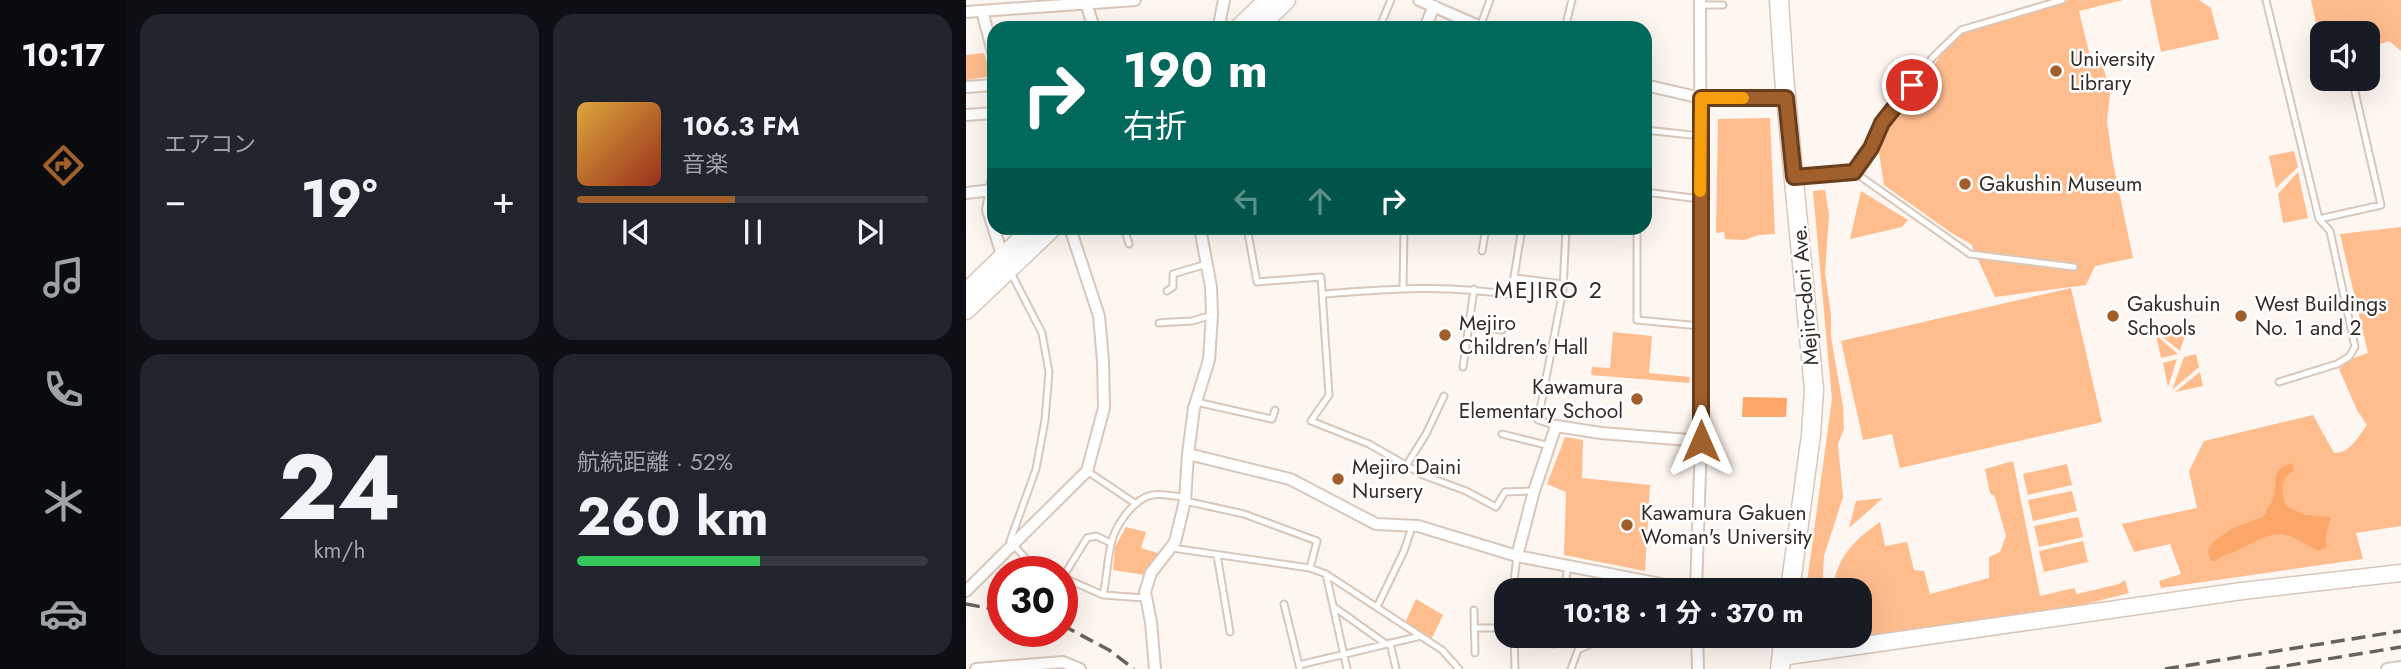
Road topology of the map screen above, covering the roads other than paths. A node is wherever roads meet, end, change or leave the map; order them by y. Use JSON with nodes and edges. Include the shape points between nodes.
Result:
{"nodes":[{"id":1,"x":1135,"y":0,"type":"edge"},
{"id":2,"x":1224,"y":0,"type":"edge"},
{"id":3,"x":1268,"y":0,"type":"edge"},
{"id":4,"x":1286,"y":0,"type":"edge"},
{"id":5,"x":1391,"y":0,"type":"edge"},
{"id":6,"x":1419,"y":0,"type":"edge"},
{"id":7,"x":1490,"y":0,"type":"edge"},
{"id":8,"x":1572,"y":0,"type":"edge"},
{"id":9,"x":1779,"y":0,"type":"edge"},
{"id":10,"x":2062,"y":0,"type":"edge"},
{"id":11,"x":2266,"y":0,"type":"edge"},
{"id":12,"x":1085,"y":2,"type":"edge"},
{"id":13,"x":1700,"y":2,"type":"edge"},
{"id":14,"x":1723,"y":5,"type":"dead end"},
{"id":15,"x":1434,"y":6,"type":"junction"},
{"id":16,"x":982,"y":11,"type":"junction"},
{"id":17,"x":966,"y":12,"type":"edge"},
{"id":18,"x":1092,"y":21,"type":"edge"},
{"id":19,"x":1220,"y":21,"type":"edge"},
{"id":20,"x":1246,"y":21,"type":"edge"},
{"id":21,"x":1264,"y":21,"type":"edge"},
{"id":22,"x":1382,"y":21,"type":"edge"},
{"id":23,"x":1428,"y":21,"type":"edge"},
{"id":24,"x":1468,"y":21,"type":"edge"},
{"id":25,"x":1484,"y":21,"type":"edge"},
{"id":26,"x":1567,"y":21,"type":"edge"},
{"id":27,"x":987,"y":30,"type":"edge"},
{"id":28,"x":987,"y":86,"type":"edge"},
{"id":29,"x":1652,"y":87,"type":"edge"},
{"id":30,"x":966,"y":88,"type":"edge"},
{"id":31,"x":2355,"y":91,"type":"edge"},
{"id":32,"x":1701,"y":98,"type":"junction"},
{"id":33,"x":1786,"y":98,"type":"junction"},
{"id":34,"x":987,"y":114,"type":"edge"},
{"id":35,"x":966,"y":115,"type":"edge"},
{"id":36,"x":1652,"y":131,"type":"edge"},
{"id":37,"x":1700,"y":136,"type":"junction"},
{"id":38,"x":1854,"y":172,"type":"junction"},
{"id":39,"x":1794,"y":177,"type":"junction"},
{"id":40,"x":987,"y":190,"type":"edge"},
{"id":41,"x":966,"y":192,"type":"edge"},
{"id":42,"x":1652,"y":193,"type":"edge"},
{"id":43,"x":1700,"y":199,"type":"junction"},
{"id":44,"x":2319,"y":219,"type":"junction"},
{"id":45,"x":996,"y":235,"type":"edge"},
{"id":46,"x":1028,"y":235,"type":"edge"},
{"id":47,"x":1043,"y":235,"type":"edge"},
{"id":48,"x":1072,"y":235,"type":"edge"},
{"id":49,"x":1126,"y":235,"type":"edge"},
{"id":50,"x":1201,"y":235,"type":"edge"},
{"id":51,"x":1248,"y":235,"type":"edge"},
{"id":52,"x":1404,"y":235,"type":"edge"},
{"id":53,"x":1485,"y":235,"type":"edge"},
{"id":54,"x":1521,"y":235,"type":"edge"},
{"id":55,"x":1566,"y":235,"type":"edge"},
{"id":56,"x":1637,"y":235,"type":"edge"},
{"id":57,"x":1129,"y":244,"type":"dead end"},
{"id":58,"x":1482,"y":251,"type":"dead end"},
{"id":59,"x":1006,"y":264,"type":"junction"},
{"id":60,"x":1207,"y":264,"type":"junction"},
{"id":61,"x":2074,"y":267,"type":"dead end"},
{"id":62,"x":1515,"y":278,"type":"junction"},
{"id":63,"x":1563,"y":284,"type":"junction"},
{"id":64,"x":1403,"y":288,"type":"junction"},
{"id":65,"x":1474,"y":289,"type":"junction"},
{"id":66,"x":1167,"y":291,"type":"dead end"},
{"id":67,"x":966,"y":293,"type":"edge"},
{"id":68,"x":1324,"y":294,"type":"junction"},
{"id":69,"x":966,"y":310,"type":"edge"},
{"id":70,"x":1212,"y":315,"type":"junction"},
{"id":71,"x":1159,"y":323,"type":"dead end"},
{"id":72,"x":1469,"y":326,"type":"junction"},
{"id":73,"x":1700,"y":326,"type":"junction"},
{"id":74,"x":1502,"y":330,"type":"dead end"},
{"id":75,"x":1463,"y":367,"type":"dead end"},
{"id":76,"x":2279,"y":382,"type":"dead end"},
{"id":77,"x":1444,"y":396,"type":"dead end"},
{"id":78,"x":1196,"y":402,"type":"junction"},
{"id":79,"x":1275,"y":410,"type":"dead end"},
{"id":80,"x":1556,"y":426,"type":"junction"},
{"id":81,"x":1502,"y":434,"type":"dead end"},
{"id":82,"x":1701,"y":441,"type":"junction"},
{"id":83,"x":1549,"y":446,"type":"junction"},
{"id":84,"x":1188,"y":454,"type":"junction"},
{"id":85,"x":1406,"y":466,"type":"junction"},
{"id":86,"x":1087,"y":471,"type":"junction"},
{"id":87,"x":1534,"y":491,"type":"junction"},
{"id":88,"x":1185,"y":499,"type":"junction"},
{"id":89,"x":1136,"y":504,"type":"junction"},
{"id":90,"x":1412,"y":526,"type":"junction"},
{"id":91,"x":1111,"y":543,"type":"junction"},
{"id":92,"x":1013,"y":545,"type":"junction"},
{"id":93,"x":1171,"y":548,"type":"junction"},
{"id":94,"x":1217,"y":555,"type":"junction"},
{"id":95,"x":1023,"y":556,"type":"edge"},
{"id":96,"x":1075,"y":556,"type":"edge"},
{"id":97,"x":1517,"y":556,"type":"junction"},
{"id":98,"x":1569,"y":566,"type":"junction"},
{"id":99,"x":1310,"y":568,"type":"junction"},
{"id":100,"x":2401,"y":573,"type":"edge"},
{"id":101,"x":1326,"y":574,"type":"junction"},
{"id":102,"x":1514,"y":578,"type":"edge"},
{"id":103,"x":1566,"y":578,"type":"edge"},
{"id":104,"x":1620,"y":578,"type":"edge"},
{"id":105,"x":1695,"y":578,"type":"edge"},
{"id":106,"x":1792,"y":578,"type":"edge"},
{"id":107,"x":1078,"y":584,"type":"edge"},
{"id":108,"x":968,"y":586,"type":"edge"},
{"id":109,"x":1103,"y":595,"type":"junction"},
{"id":110,"x":1145,"y":598,"type":"junction"},
{"id":111,"x":1284,"y":604,"type":"dead end"},
{"id":112,"x":1334,"y":607,"type":"junction"},
{"id":113,"x":1377,"y":607,"type":"junction"},
{"id":114,"x":1474,"y":610,"type":"dead end"},
{"id":115,"x":1475,"y":628,"type":"junction"},
{"id":116,"x":1494,"y":628,"type":"edge"},
{"id":117,"x":1230,"y":632,"type":"dead end"},
{"id":118,"x":1421,"y":636,"type":"junction"},
{"id":119,"x":1388,"y":643,"type":"junction"},
{"id":120,"x":1514,"y":648,"type":"edge"},
{"id":121,"x":1583,"y":648,"type":"edge"},
{"id":122,"x":1697,"y":648,"type":"edge"},
{"id":123,"x":1344,"y":653,"type":"junction"},
{"id":124,"x":1475,"y":653,"type":"dead end"},
{"id":125,"x":1781,"y":663,"type":"edge"},
{"id":126,"x":1299,"y":667,"type":"edge"},
{"id":127,"x":2401,"y":667,"type":"edge"},
{"id":128,"x":976,"y":669,"type":"edge"},
{"id":129,"x":1080,"y":669,"type":"edge"},
{"id":130,"x":1155,"y":669,"type":"edge"},
{"id":131,"x":1347,"y":669,"type":"edge"},
{"id":132,"x":1396,"y":669,"type":"edge"},
{"id":133,"x":1460,"y":669,"type":"edge"},
{"id":134,"x":1515,"y":669,"type":"edge"},
{"id":135,"x":1571,"y":669,"type":"edge"},
{"id":136,"x":1698,"y":669,"type":"edge"},
{"id":137,"x":2387,"y":669,"type":"edge"}],
"edges":[{"from":1,"to":12,"type":"street"},
{"from":2,"to":19,"type":"street"},
{"from":3,"to":20,"type":"main road"},
{"from":4,"to":21,"type":"main road"},
{"from":5,"to":22,"type":"lane"},
{"from":6,"to":15,"type":"street"},
{"from":7,"to":25,"type":"lane"},
{"from":8,"to":26,"type":"lane"},
{"from":9,"to":33,"type":"main road","name":"Mejiro-dori Ave."},
{"from":10,"to":38,"type":"lane","via":[[1961,30],[1933,57],[1882,123]]},
{"from":11,"to":44,"type":"lane"},
{"from":12,"to":16,"type":"street"},
{"from":12,"to":18,"type":"street"},
{"from":13,"to":14,"type":"lane"},
{"from":13,"to":32,"type":"street"},
{"from":15,"to":23,"type":"street"},
{"from":15,"to":24,"type":"street"},
{"from":16,"to":17,"type":"street"},
{"from":16,"to":27,"type":"street"},
{"from":28,"to":30,"type":"street"},
{"from":29,"to":32,"type":"street"},
{"from":31,"to":44,"type":"lane","via":[[2381,205]]},
{"from":32,"to":33,"type":"street"},
{"from":32,"to":37,"type":"street"},
{"from":33,"to":39,"type":"main road","name":"Mejiro-dori Ave."},
{"from":34,"to":35,"type":"street"},
{"from":36,"to":37,"type":"lane"},
{"from":37,"to":43,"type":"street"},
{"from":38,"to":39,"type":"lane"},
{"from":38,"to":61,"type":"lane","via":[[1969,254]]},
{"from":39,"to":106,"type":"main road","name":"Mejiro-dori Ave.","via":[[1814,389]]},
{"from":40,"to":41,"type":"street"},
{"from":42,"to":43,"type":"lane"},
{"from":43,"to":73,"type":"street"},
{"from":44,"to":76,"type":"lane","via":[[2330,231],[2355,347],[2336,364]]},
{"from":45,"to":59,"type":"street"},
{"from":46,"to":59,"type":"main road"},
{"from":47,"to":59,"type":"main road"},
{"from":48,"to":86,"type":"street","via":[[1099,316],[1103,361],[1104,408]]},
{"from":49,"to":57,"type":"lane"},
{"from":50,"to":60,"type":"street"},
{"from":51,"to":68,"type":"lane","via":[[1258,282],[1321,276]]},
{"from":52,"to":64,"type":"lane"},
{"from":53,"to":58,"type":"lane"},
{"from":54,"to":62,"type":"lane"},
{"from":55,"to":63,"type":"lane"},
{"from":56,"to":73,"type":"lane","via":[[1637,320]]},
{"from":59,"to":67,"type":"main road"},
{"from":59,"to":69,"type":"main road"},
{"from":59,"to":92,"type":"lane","via":[[1042,333],[1049,372],[1036,469],[1010,541]]},
{"from":60,"to":66,"type":"lane","via":[[1173,274],[1173,287]]},
{"from":60,"to":70,"type":"street"},
{"from":62,"to":63,"type":"lane"},
{"from":62,"to":65,"type":"lane","via":[[1511,295]]},
{"from":63,"to":80,"type":"lane","via":[[1538,420]]},
{"from":64,"to":65,"type":"lane"},
{"from":64,"to":68,"type":"lane"},
{"from":65,"to":72,"type":"lane"},
{"from":68,"to":85,"type":"lane","via":[[1329,395],[1311,421],[1369,444]]},
{"from":70,"to":71,"type":"lane"},
{"from":70,"to":78,"type":"street","via":[[1209,360]]},
{"from":72,"to":74,"type":"lane"},
{"from":72,"to":75,"type":"lane"},
{"from":73,"to":82,"type":"street"},
{"from":77,"to":85,"type":"lane"},
{"from":78,"to":79,"type":"lane","via":[[1272,419]]},
{"from":78,"to":84,"type":"street"},
{"from":80,"to":82,"type":"street"},
{"from":80,"to":83,"type":"street"},
{"from":81,"to":83,"type":"lane"},
{"from":82,"to":105,"type":"street"},
{"from":83,"to":87,"type":"street"},
{"from":84,"to":88,"type":"street"},
{"from":84,"to":90,"type":"street","via":[[1290,479],[1376,524]]},
{"from":85,"to":87,"type":"lane","via":[[1496,507],[1504,492]]},
{"from":86,"to":89,"type":"lane"},
{"from":86,"to":92,"type":"street"},
{"from":87,"to":97,"type":"street"},
{"from":88,"to":89,"type":"lane","via":[[1152,495]]},
{"from":88,"to":93,"type":"street"},
{"from":88,"to":99,"type":"lane","via":[[1244,514],[1317,541]]},
{"from":89,"to":91,"type":"lane"},
{"from":90,"to":97,"type":"street"},
{"from":90,"to":113,"type":"lane"},
{"from":91,"to":96,"type":"lane","via":[[1096,536],[1087,538]]},
{"from":91,"to":109,"type":"lane"},
{"from":92,"to":95,"type":"lane"},
{"from":92,"to":108,"type":"street"},
{"from":93,"to":94,"type":"lane"},
{"from":93,"to":110,"type":"street","via":[[1150,573]]},
{"from":94,"to":99,"type":"lane"},
{"from":94,"to":117,"type":"lane"},
{"from":97,"to":98,"type":"street"},
{"from":97,"to":102,"type":"lane"},
{"from":98,"to":103,"type":"lane"},
{"from":98,"to":104,"type":"street"},
{"from":99,"to":101,"type":"lane"},
{"from":100,"to":125,"type":"street","via":[[2228,593]]},
{"from":101,"to":112,"type":"lane"},
{"from":101,"to":113,"type":"lane"},
{"from":107,"to":109,"type":"lane"},
{"from":109,"to":110,"type":"lane"},
{"from":110,"to":130,"type":"street"},
{"from":111,"to":126,"type":"lane"},
{"from":112,"to":119,"type":"lane"},
{"from":112,"to":123,"type":"lane"},
{"from":113,"to":118,"type":"lane"},
{"from":114,"to":115,"type":"lane"},
{"from":115,"to":116,"type":"lane"},
{"from":115,"to":124,"type":"lane"},
{"from":118,"to":119,"type":"lane"},
{"from":118,"to":133,"type":"lane"},
{"from":119,"to":123,"type":"lane"},
{"from":119,"to":132,"type":"lane"},
{"from":120,"to":134,"type":"lane"},
{"from":121,"to":135,"type":"lane"},
{"from":122,"to":136,"type":"street"},
{"from":123,"to":126,"type":"lane"},
{"from":123,"to":131,"type":"lane"},
{"from":127,"to":137,"type":"street"},
{"from":128,"to":129,"type":"street","via":[[1063,662]]}]}
